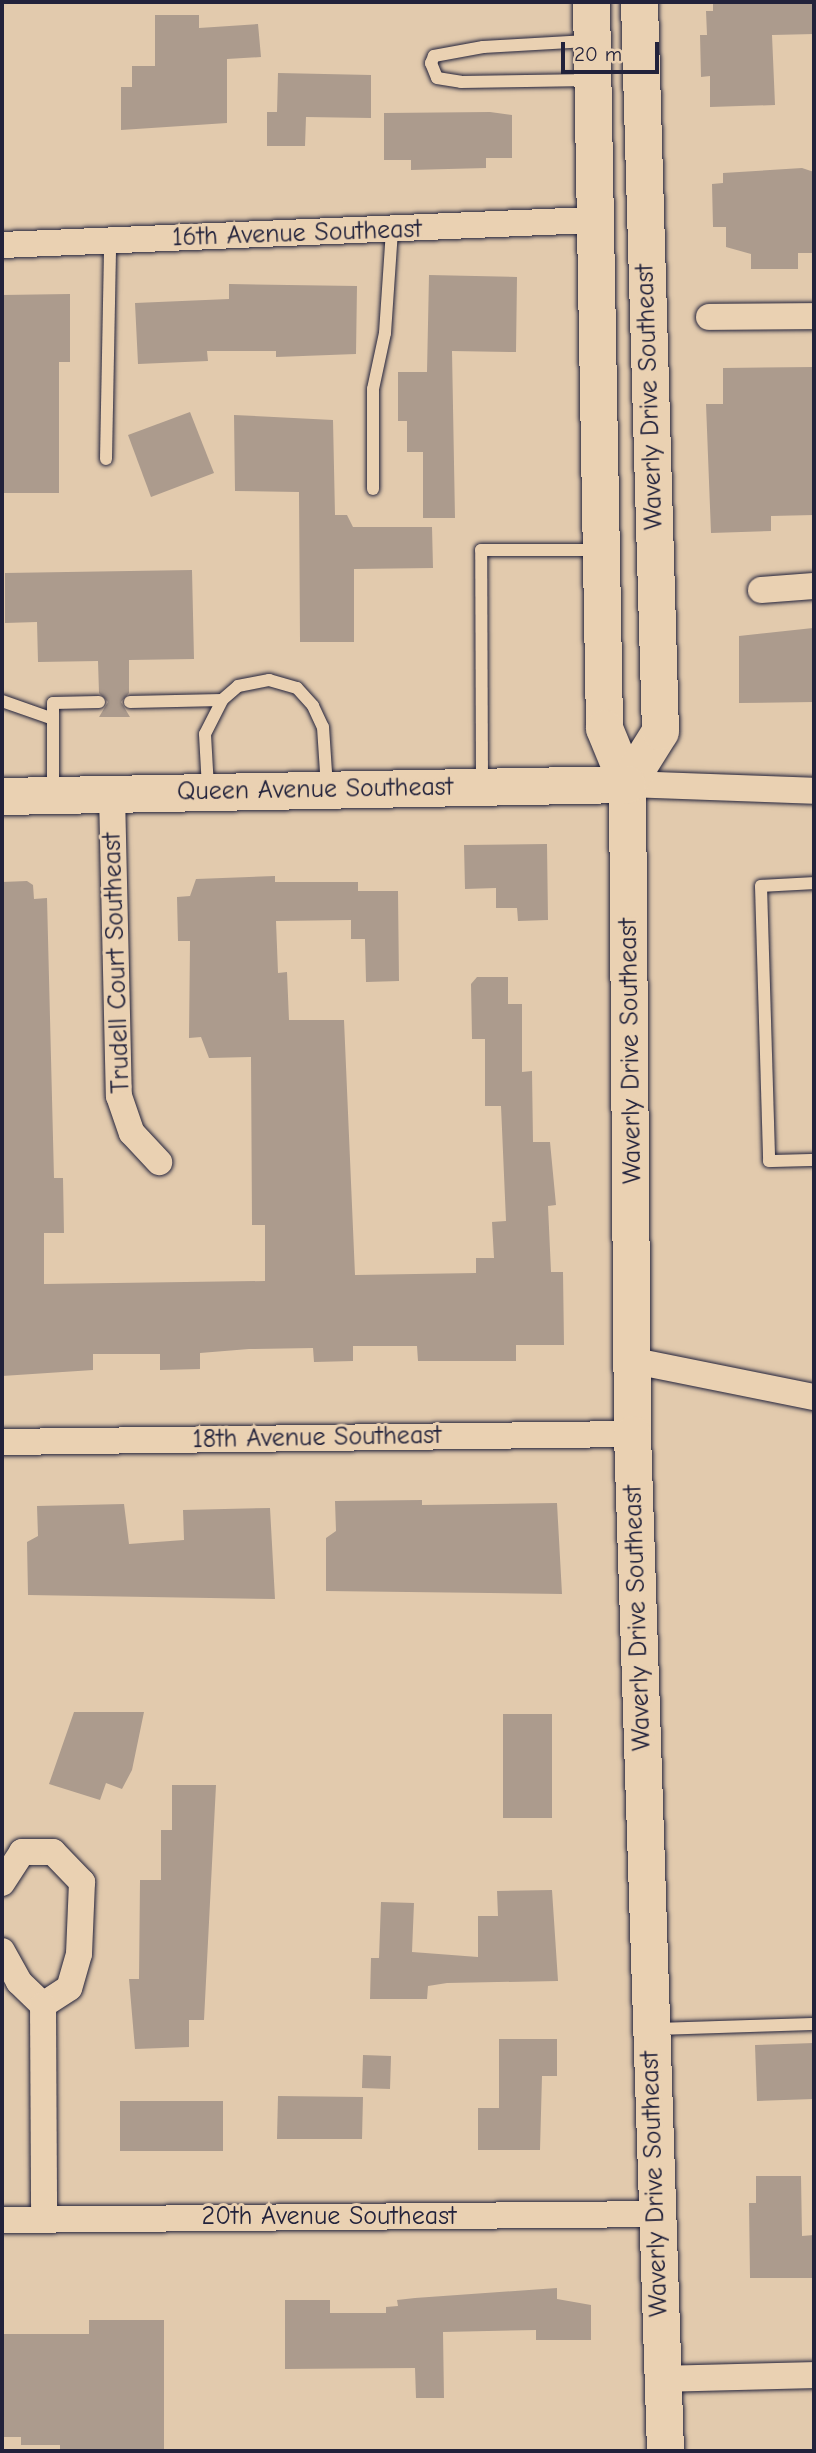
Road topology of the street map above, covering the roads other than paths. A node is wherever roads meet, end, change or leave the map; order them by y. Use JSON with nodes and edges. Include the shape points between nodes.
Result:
{"nodes":[{"id":1,"x":591,"y":2,"type":"edge"},
{"id":2,"x":639,"y":2,"type":"edge"},
{"id":3,"x":591,"y":41,"type":"junction"},
{"id":4,"x":592,"y":80,"type":"junction"},
{"id":5,"x":592,"y":220,"type":"junction"},
{"id":6,"x":392,"y":230,"type":"junction"},
{"id":7,"x":110,"y":242,"type":"junction"},
{"id":8,"x":2,"y":245,"type":"edge"},
{"id":9,"x":814,"y":316,"type":"edge"},
{"id":10,"x":709,"y":317,"type":"dead end"},
{"id":11,"x":106,"y":459,"type":"dead end"},
{"id":12,"x":373,"y":489,"type":"dead end"},
{"id":13,"x":601,"y":550,"type":"junction"},
{"id":14,"x":814,"y":586,"type":"edge"},
{"id":15,"x":761,"y":590,"type":"dead end"},
{"id":16,"x":222,"y":700,"type":"junction"},
{"id":17,"x":2,"y":701,"type":"edge"},
{"id":18,"x":99,"y":702,"type":"dead end"},
{"id":19,"x":130,"y":702,"type":"dead end"},
{"id":20,"x":53,"y":719,"type":"junction"},
{"id":21,"x":627,"y":784,"type":"junction"},
{"id":22,"x":482,"y":786,"type":"junction"},
{"id":23,"x":327,"y":790,"type":"junction"},
{"id":24,"x":814,"y":791,"type":"edge"},
{"id":25,"x":208,"y":792,"type":"junction"},
{"id":26,"x":111,"y":794,"type":"junction"},
{"id":27,"x":53,"y":795,"type":"junction"},
{"id":28,"x":2,"y":796,"type":"edge"},
{"id":29,"x":814,"y":883,"type":"edge"},
{"id":30,"x":814,"y":1160,"type":"edge"},
{"id":31,"x":159,"y":1163,"type":"dead end"},
{"id":32,"x":635,"y":1362,"type":"junction"},
{"id":33,"x":814,"y":1397,"type":"edge"},
{"id":34,"x":632,"y":1434,"type":"junction"},
{"id":35,"x":2,"y":1442,"type":"edge"},
{"id":36,"x":2,"y":1883,"type":"edge"},
{"id":37,"x":2,"y":1951,"type":"edge"},
{"id":38,"x":43,"y":2006,"type":"junction"},
{"id":39,"x":814,"y":2024,"type":"edge"},
{"id":40,"x":651,"y":2029,"type":"junction"},
{"id":41,"x":657,"y":2214,"type":"junction"},
{"id":42,"x":44,"y":2219,"type":"junction"},
{"id":43,"x":2,"y":2220,"type":"edge"},
{"id":44,"x":814,"y":2375,"type":"edge"},
{"id":45,"x":661,"y":2379,"type":"junction"},
{"id":46,"x":665,"y":2451,"type":"edge"}],
"edges":[{"from":1,"to":3,"type":"main road","name":"Waverly Drive Southeast"},
{"from":2,"to":21,"type":"main road","name":"Waverly Drive Southeast","via":[[660,731]]},
{"from":3,"to":4,"type":"main road","name":"Waverly Drive Southeast"},
{"from":3,"to":4,"type":"lane","via":[[483,47],[434,56],[431,63],[437,78],[461,82]]},
{"from":4,"to":5,"type":"main road","name":"Waverly Drive Southeast"},
{"from":5,"to":6,"type":"street","name":"16th Avenue Southeast"},
{"from":5,"to":13,"type":"main road","name":"Waverly Drive Southeast"},
{"from":6,"to":7,"type":"street","name":"16th Avenue Southeast"},
{"from":6,"to":12,"type":"lane","via":[[385,333],[373,389]]},
{"from":7,"to":8,"type":"street","name":"16th Avenue Southeast"},
{"from":7,"to":11,"type":"lane"},
{"from":9,"to":10,"type":"street"},
{"from":13,"to":21,"type":"main road","name":"Waverly Drive Southeast","via":[[604,728]]},
{"from":13,"to":22,"type":"lane","via":[[481,550]]},
{"from":14,"to":15,"type":"street"},
{"from":16,"to":19,"type":"lane"},
{"from":16,"to":23,"type":"lane","via":[[238,686],[269,680],[297,688],[323,727]]},
{"from":16,"to":25,"type":"lane","via":[[205,734]]},
{"from":17,"to":20,"type":"lane"},
{"from":18,"to":20,"type":"lane","via":[[53,703]]},
{"from":20,"to":27,"type":"lane"},
{"from":21,"to":22,"type":"main road","name":"Queen Avenue Southeast"},
{"from":21,"to":24,"type":"street"},
{"from":21,"to":32,"type":"main road","name":"Waverly Drive Southeast"},
{"from":22,"to":23,"type":"main road","name":"Queen Avenue Southeast"},
{"from":23,"to":25,"type":"main road","name":"Queen Avenue Southeast"},
{"from":25,"to":26,"type":"main road","name":"Queen Avenue Southeast"},
{"from":26,"to":27,"type":"main road","name":"Queen Avenue Southeast"},
{"from":26,"to":31,"type":"street","name":"Trudell Court Southeast","via":[[119,1096],[132,1133]]},
{"from":27,"to":28,"type":"main road","name":"Queen Avenue Southeast"},
{"from":29,"to":30,"type":"lane","via":[[761,886],[769,1161]]},
{"from":32,"to":33,"type":"street"},
{"from":32,"to":34,"type":"main road","name":"Waverly Drive Southeast"},
{"from":34,"to":35,"type":"street","name":"18th Avenue Southeast"},
{"from":34,"to":40,"type":"main road","name":"Waverly Drive Southeast"},
{"from":36,"to":38,"type":"street","via":[[22,1852],[53,1852],[82,1882],[79,1954],[72,1977],[68,1988]]},
{"from":37,"to":38,"type":"street","via":[[19,1982]]},
{"from":38,"to":42,"type":"street"},
{"from":39,"to":40,"type":"lane"},
{"from":40,"to":41,"type":"main road","name":"Waverly Drive Southeast"},
{"from":41,"to":42,"type":"street","name":"20th Avenue Southeast"},
{"from":41,"to":45,"type":"main road","name":"Waverly Drive Southeast"},
{"from":42,"to":43,"type":"street","name":"20th Avenue Southeast"},
{"from":44,"to":45,"type":"street"},
{"from":45,"to":46,"type":"main road","name":"Waverly Drive Southeast"}]}
